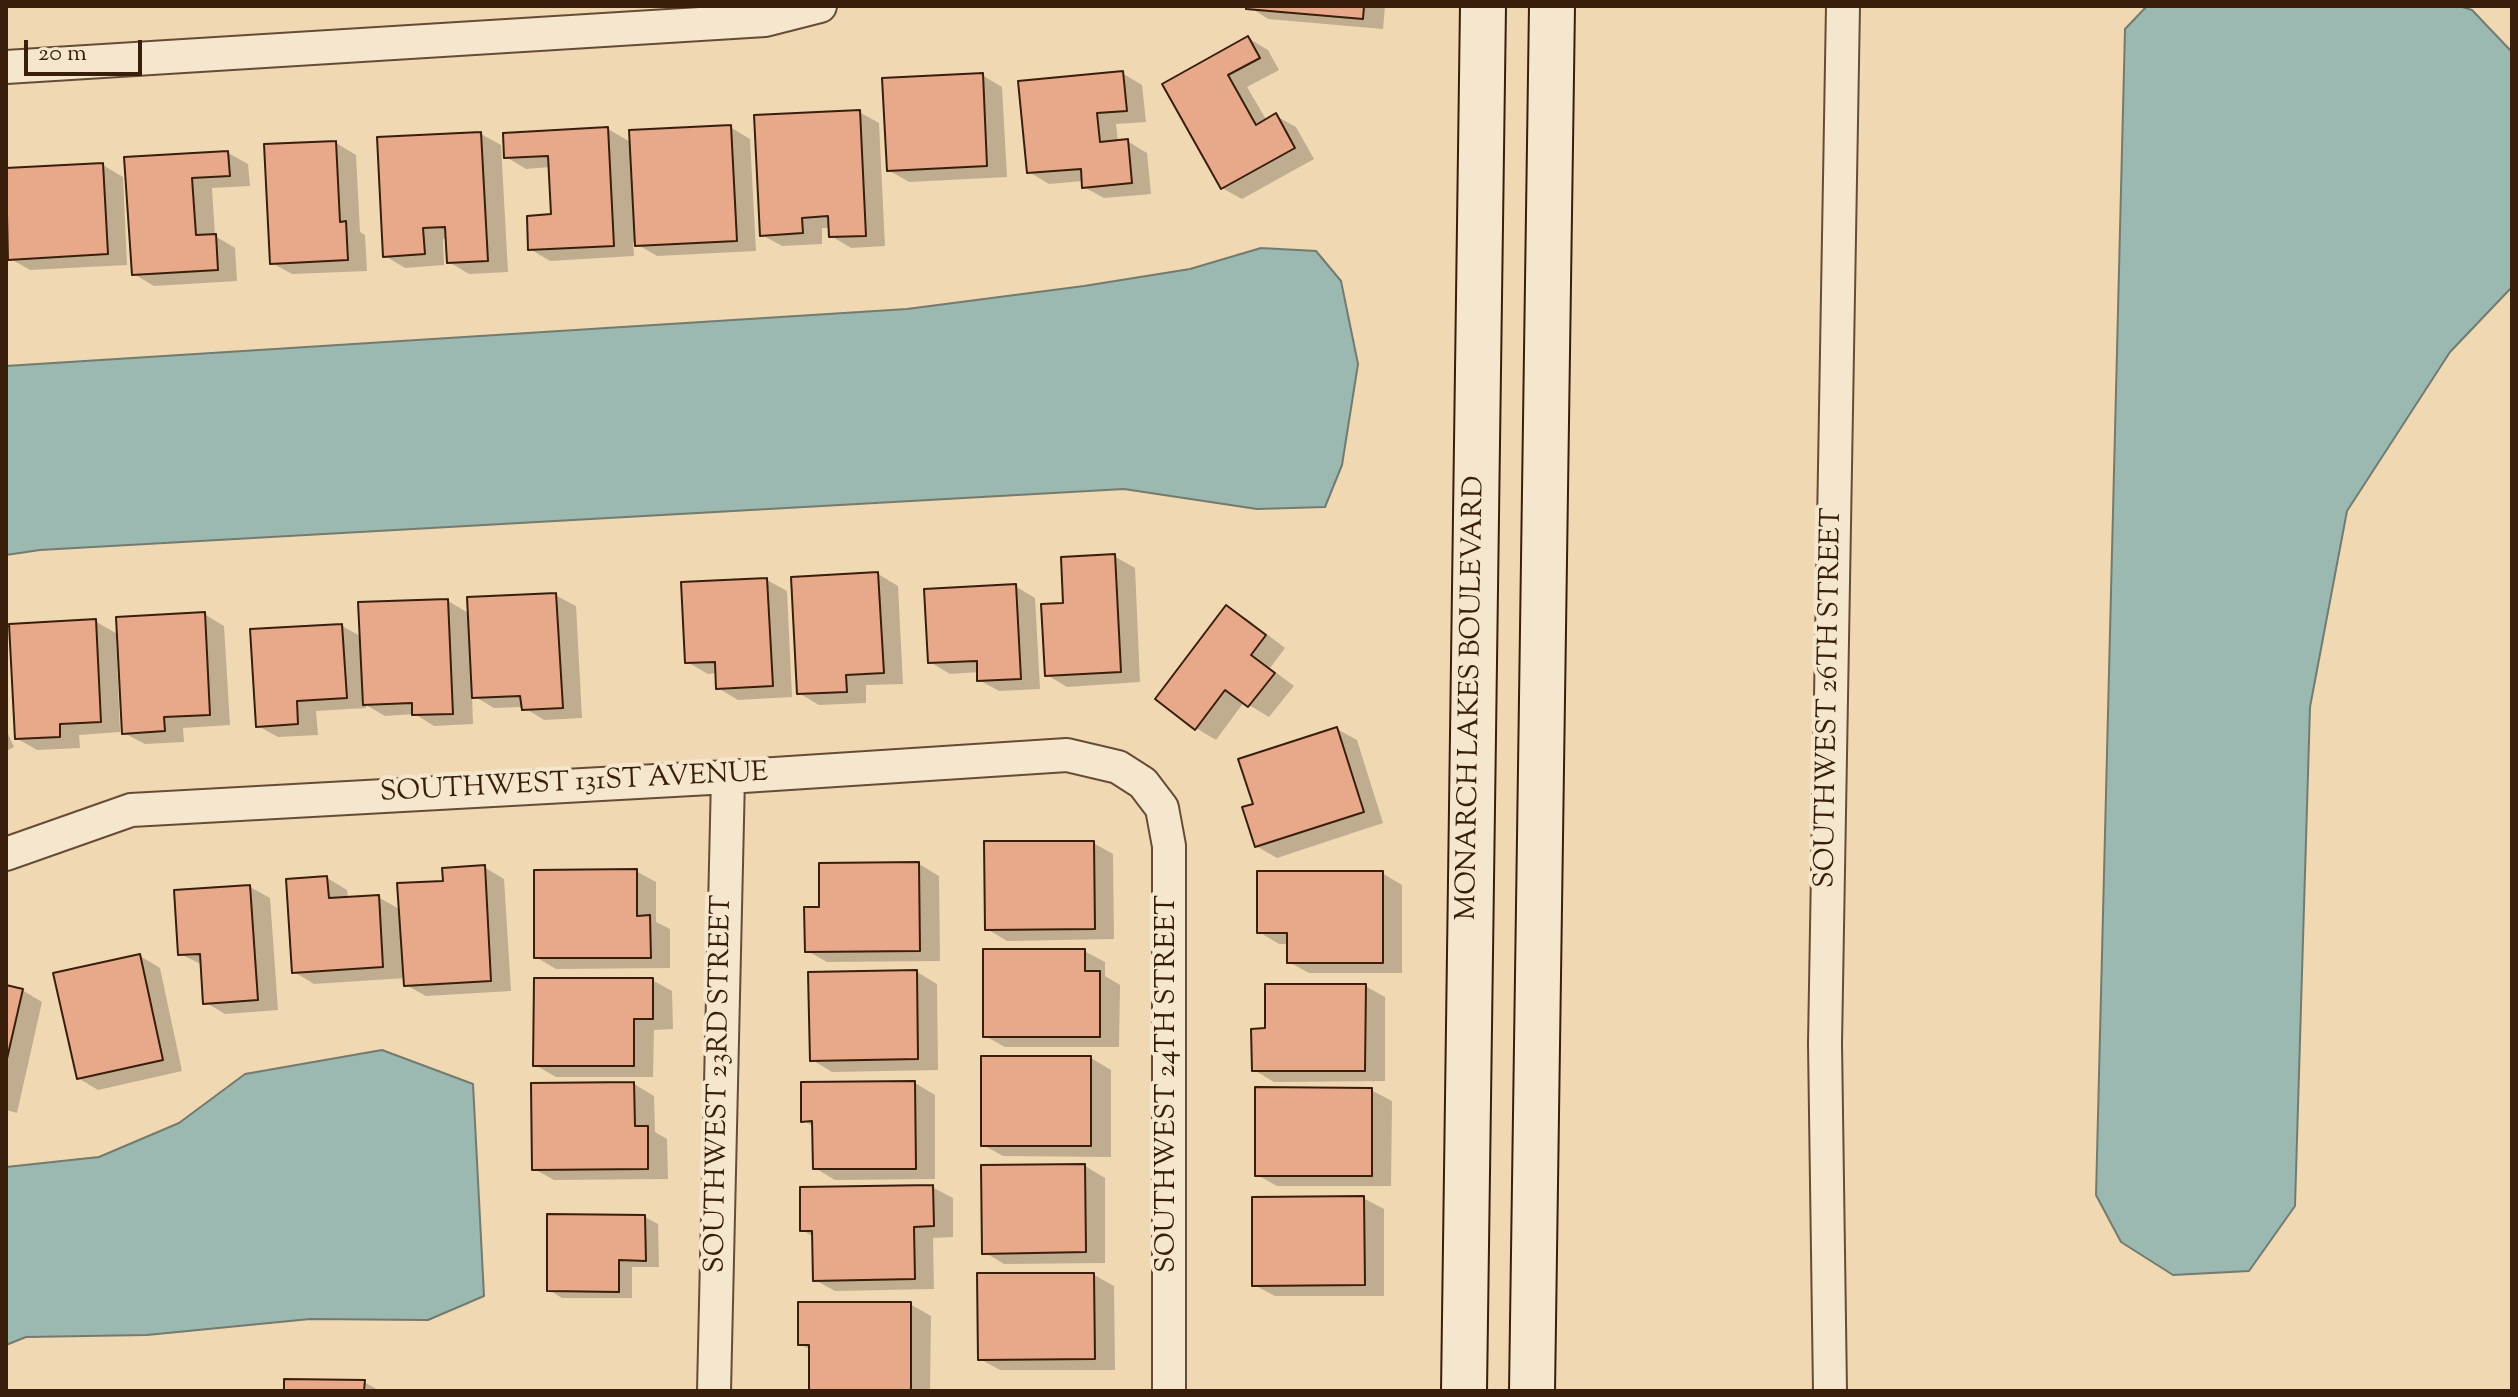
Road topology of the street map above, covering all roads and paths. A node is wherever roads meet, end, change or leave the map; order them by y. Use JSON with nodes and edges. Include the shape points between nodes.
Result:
{"nodes":[{"id":1,"x":820,"y":6,"type":"edge"},
{"id":2,"x":1483,"y":6,"type":"edge"},
{"id":3,"x":1552,"y":6,"type":"edge"},
{"id":4,"x":1843,"y":6,"type":"edge"},
{"id":5,"x":6,"y":67,"type":"edge"},
{"id":6,"x":728,"y":777,"type":"junction"},
{"id":7,"x":1143,"y":783,"type":"joint"},
{"id":8,"x":6,"y":854,"type":"edge"},
{"id":9,"x":714,"y":1391,"type":"edge"},
{"id":10,"x":1169,"y":1391,"type":"edge"},
{"id":11,"x":1464,"y":1391,"type":"edge"},
{"id":12,"x":1532,"y":1391,"type":"edge"},
{"id":13,"x":1830,"y":1391,"type":"edge"}],
"edges":[{"from":1,"to":5,"type":"street","via":[[765,20]]},
{"from":2,"to":11,"type":"street","name":"MONARCH LAKES BOULEVARD"},
{"from":3,"to":12,"type":"street"},
{"from":4,"to":13,"type":"street","name":"SOUTHWEST 26TH STREET","via":[[1825,1043]]},
{"from":6,"to":7,"type":"street","name":"SOUTHWEST 131ST AVENUE","via":[[1067,755],[1118,767]]},
{"from":6,"to":8,"type":"street","name":"SOUTHWEST 131ST AVENUE","via":[[131,810]]},
{"from":6,"to":9,"type":"street","name":"SOUTHWEST 23RD STREET"},
{"from":7,"to":10,"type":"street","name":"SOUTHWEST 24TH STREET","via":[[1162,808],[1169,846]]}]}
